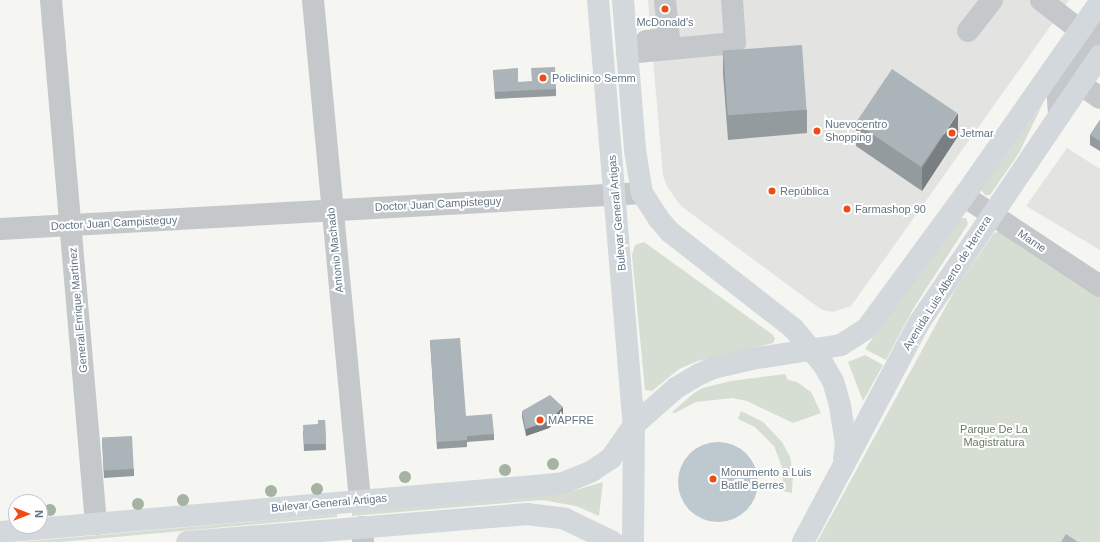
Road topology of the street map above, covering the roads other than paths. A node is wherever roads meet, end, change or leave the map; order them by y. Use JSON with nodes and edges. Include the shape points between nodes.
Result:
{"nodes":[{"id":1,"x":51,"y":0,"type":"edge"},
{"id":2,"x":313,"y":0,"type":"edge"},
{"id":3,"x":598,"y":0,"type":"edge"},
{"id":4,"x":623,"y":0,"type":"edge"},
{"id":5,"x":665,"y":0,"type":"edge"},
{"id":6,"x":732,"y":0,"type":"edge"},
{"id":7,"x":992,"y":0,"type":"edge"},
{"id":8,"x":1041,"y":0,"type":"edge"},
{"id":9,"x":1100,"y":2,"type":"edge"},
{"id":10,"x":1090,"y":30,"type":"edge"},
{"id":11,"x":968,"y":31,"type":"dead end"},
{"id":12,"x":627,"y":48,"type":"junction"},
{"id":13,"x":1100,"y":56,"type":"edge"},
{"id":14,"x":1080,"y":84,"type":"junction"},
{"id":15,"x":1100,"y":98,"type":"edge"},
{"id":16,"x":1059,"y":114,"type":"junction"},
{"id":17,"x":642,"y":193,"type":"junction"},
{"id":18,"x":615,"y":194,"type":"junction"},
{"id":19,"x":964,"y":196,"type":"junction"},
{"id":20,"x":331,"y":210,"type":"junction"},
{"id":21,"x":991,"y":213,"type":"junction"},
{"id":22,"x":70,"y":225,"type":"junction"},
{"id":23,"x":0,"y":229,"type":"edge"},
{"id":24,"x":1100,"y":286,"type":"edge"},
{"id":25,"x":812,"y":351,"type":"junction"},
{"id":26,"x":634,"y":425,"type":"junction"},
{"id":27,"x":840,"y":471,"type":"junction"},
{"id":28,"x":360,"y":500,"type":"junction"},
{"id":29,"x":96,"y":524,"type":"junction"},
{"id":30,"x":0,"y":532,"type":"edge"},
{"id":31,"x":362,"y":534,"type":"edge"},
{"id":32,"x":187,"y":542,"type":"edge"},
{"id":33,"x":613,"y":542,"type":"edge"},
{"id":34,"x":633,"y":542,"type":"edge"},
{"id":35,"x":803,"y":542,"type":"edge"}],
"edges":[{"from":1,"to":22,"type":"street","name":"General Enrique Martínez"},
{"from":2,"to":20,"type":"street","name":"Antonio Machado"},
{"from":3,"to":18,"type":"main road","name":"Bulevar General Artigas"},
{"from":4,"to":12,"type":"main road"},
{"from":5,"to":12,"type":"street","via":[[669,39]]},
{"from":6,"to":12,"type":"street","via":[[735,43]]},
{"from":7,"to":11,"type":"street"},
{"from":8,"to":10,"type":"street"},
{"from":9,"to":10,"type":"main road"},
{"from":10,"to":16,"type":"street","via":[[1062,84],[1058,98]]},
{"from":10,"to":19,"type":"main road"},
{"from":12,"to":17,"type":"main road","via":[[635,150]]},
{"from":13,"to":14,"type":"main road","name":"Avenida Luis Alberto de Herrera"},
{"from":14,"to":15,"type":"street"},
{"from":14,"to":16,"type":"main road","name":"Avenida Luis Alberto de Herrera"},
{"from":16,"to":21,"type":"main road","name":"Avenida Luis Alberto de Herrera"},
{"from":17,"to":18,"type":"street","name":"Doctor Juan Campisteguy"},
{"from":17,"to":25,"type":"main road","via":[[670,232],[794,329]]},
{"from":18,"to":20,"type":"street","name":"Doctor Juan Campisteguy"},
{"from":18,"to":26,"type":"main road","name":"Bulevar General Artigas"},
{"from":19,"to":21,"type":"street","name":"Marne"},
{"from":19,"to":25,"type":"main road","via":[[867,328],[841,345]]},
{"from":20,"to":22,"type":"street","name":"Doctor Juan Campisteguy"},
{"from":20,"to":28,"type":"street","name":"Antonio Machado"},
{"from":21,"to":24,"type":"street","name":"Marne"},
{"from":21,"to":27,"type":"main road","name":"Avenida Luis Alberto de Herrera","via":[[919,323]]},
{"from":22,"to":23,"type":"street","name":"Doctor Juan Campisteguy"},
{"from":22,"to":29,"type":"street","name":"General Enrique Martínez"},
{"from":25,"to":26,"type":"main road","via":[[752,359],[712,368],[676,388]]},
{"from":25,"to":27,"type":"main road","via":[[829,374],[840,406],[846,445]]},
{"from":26,"to":28,"type":"main road","name":"Bulevar General Artigas","via":[[603,465],[563,482]]},
{"from":26,"to":34,"type":"main road","name":"Bulevar General Artigas"},
{"from":27,"to":35,"type":"main road","name":"Avenida Luis Alberto de Herrera"},
{"from":28,"to":29,"type":"main road","name":"Bulevar General Artigas"},
{"from":29,"to":30,"type":"main road","name":"Bulevar General Artigas"},
{"from":31,"to":32,"type":"main road"},
{"from":31,"to":33,"type":"main road","via":[[533,514],[565,519]]}]}
